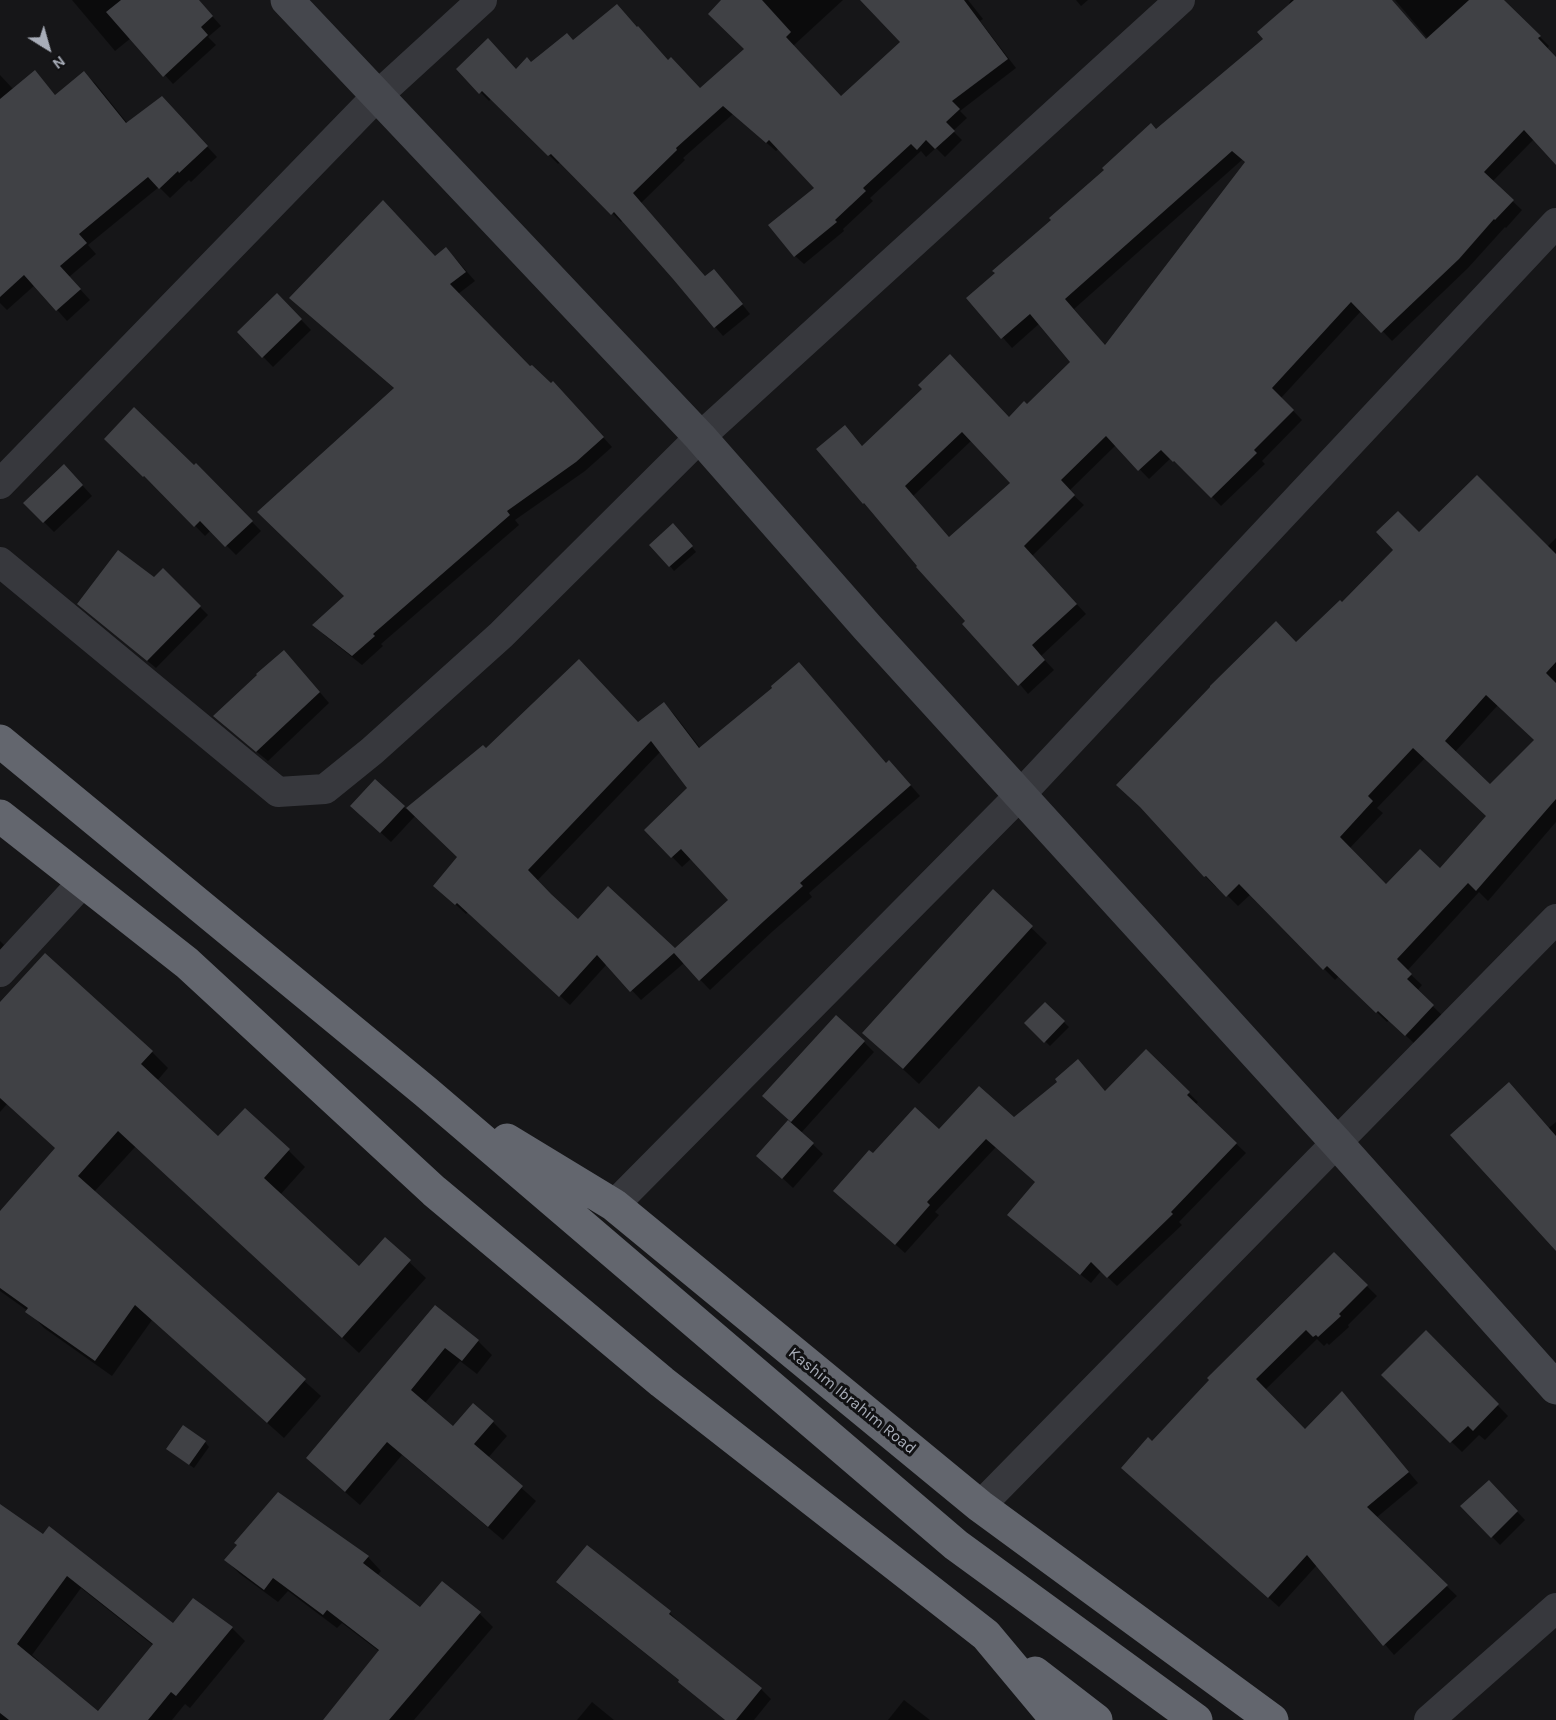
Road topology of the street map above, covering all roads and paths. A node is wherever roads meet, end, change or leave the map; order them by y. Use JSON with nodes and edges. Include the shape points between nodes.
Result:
{"nodes":[{"id":1,"x":287,"y":0,"type":"edge"},
{"id":2,"x":482,"y":0,"type":"edge"},
{"id":3,"x":1180,"y":0,"type":"edge"},
{"id":4,"x":377,"y":96,"type":"junction"},
{"id":5,"x":1556,"y":223,"type":"edge"},
{"id":6,"x":700,"y":437,"type":"junction"},
{"id":7,"x":0,"y":484,"type":"edge"},
{"id":8,"x":0,"y":562,"type":"edge"},
{"id":9,"x":0,"y":741,"type":"edge"},
{"id":10,"x":1020,"y":795,"type":"junction"},
{"id":11,"x":0,"y":816,"type":"edge"},
{"id":12,"x":83,"y":882,"type":"junction"},
{"id":13,"x":1556,"y":919,"type":"edge"},
{"id":14,"x":0,"y":972,"type":"edge"},
{"id":15,"x":426,"y":1092,"type":"junction"},
{"id":16,"x":1336,"y":1142,"type":"junction"},
{"id":17,"x":614,"y":1204,"type":"junction"},
{"id":18,"x":1556,"y":1388,"type":"edge"},
{"id":19,"x":981,"y":1506,"type":"junction"},
{"id":20,"x":1556,"y":1608,"type":"edge"},
{"id":21,"x":986,"y":1635,"type":"junction"},
{"id":22,"x":1057,"y":1720,"type":"edge"},
{"id":23,"x":1096,"y":1720,"type":"edge"},
{"id":24,"x":1196,"y":1720,"type":"edge"},
{"id":25,"x":1272,"y":1720,"type":"edge"},
{"id":26,"x":1429,"y":1720,"type":"edge"}],
"edges":[{"from":1,"to":4,"type":"main road"},
{"from":2,"to":4,"type":"street"},
{"from":3,"to":6,"type":"street"},
{"from":4,"to":6,"type":"main road"},
{"from":4,"to":7,"type":"street"},
{"from":5,"to":10,"type":"street"},
{"from":6,"to":8,"type":"street","via":[[501,635],[325,789],[278,792]]},
{"from":6,"to":10,"type":"main road"},
{"from":9,"to":15,"type":"highway"},
{"from":10,"to":16,"type":"main road"},
{"from":10,"to":17,"type":"street"},
{"from":11,"to":12,"type":"highway"},
{"from":12,"to":14,"type":"street"},
{"from":12,"to":21,"type":"highway","via":[[187,963],[434,1191],[534,1275],[663,1382]]},
{"from":13,"to":16,"type":"street"},
{"from":15,"to":17,"type":"highway","name":"Kashim Ibrahim Road"},
{"from":15,"to":24,"type":"highway","via":[[956,1545]]},
{"from":16,"to":18,"type":"main road"},
{"from":16,"to":19,"type":"street"},
{"from":17,"to":19,"type":"highway","name":"Kashim Ibrahim Road"},
{"from":19,"to":25,"type":"highway","name":"Kashim Ibrahim Road"},
{"from":20,"to":26,"type":"street"},
{"from":21,"to":22,"type":"highway"},
{"from":21,"to":23,"type":"highway"}]}
